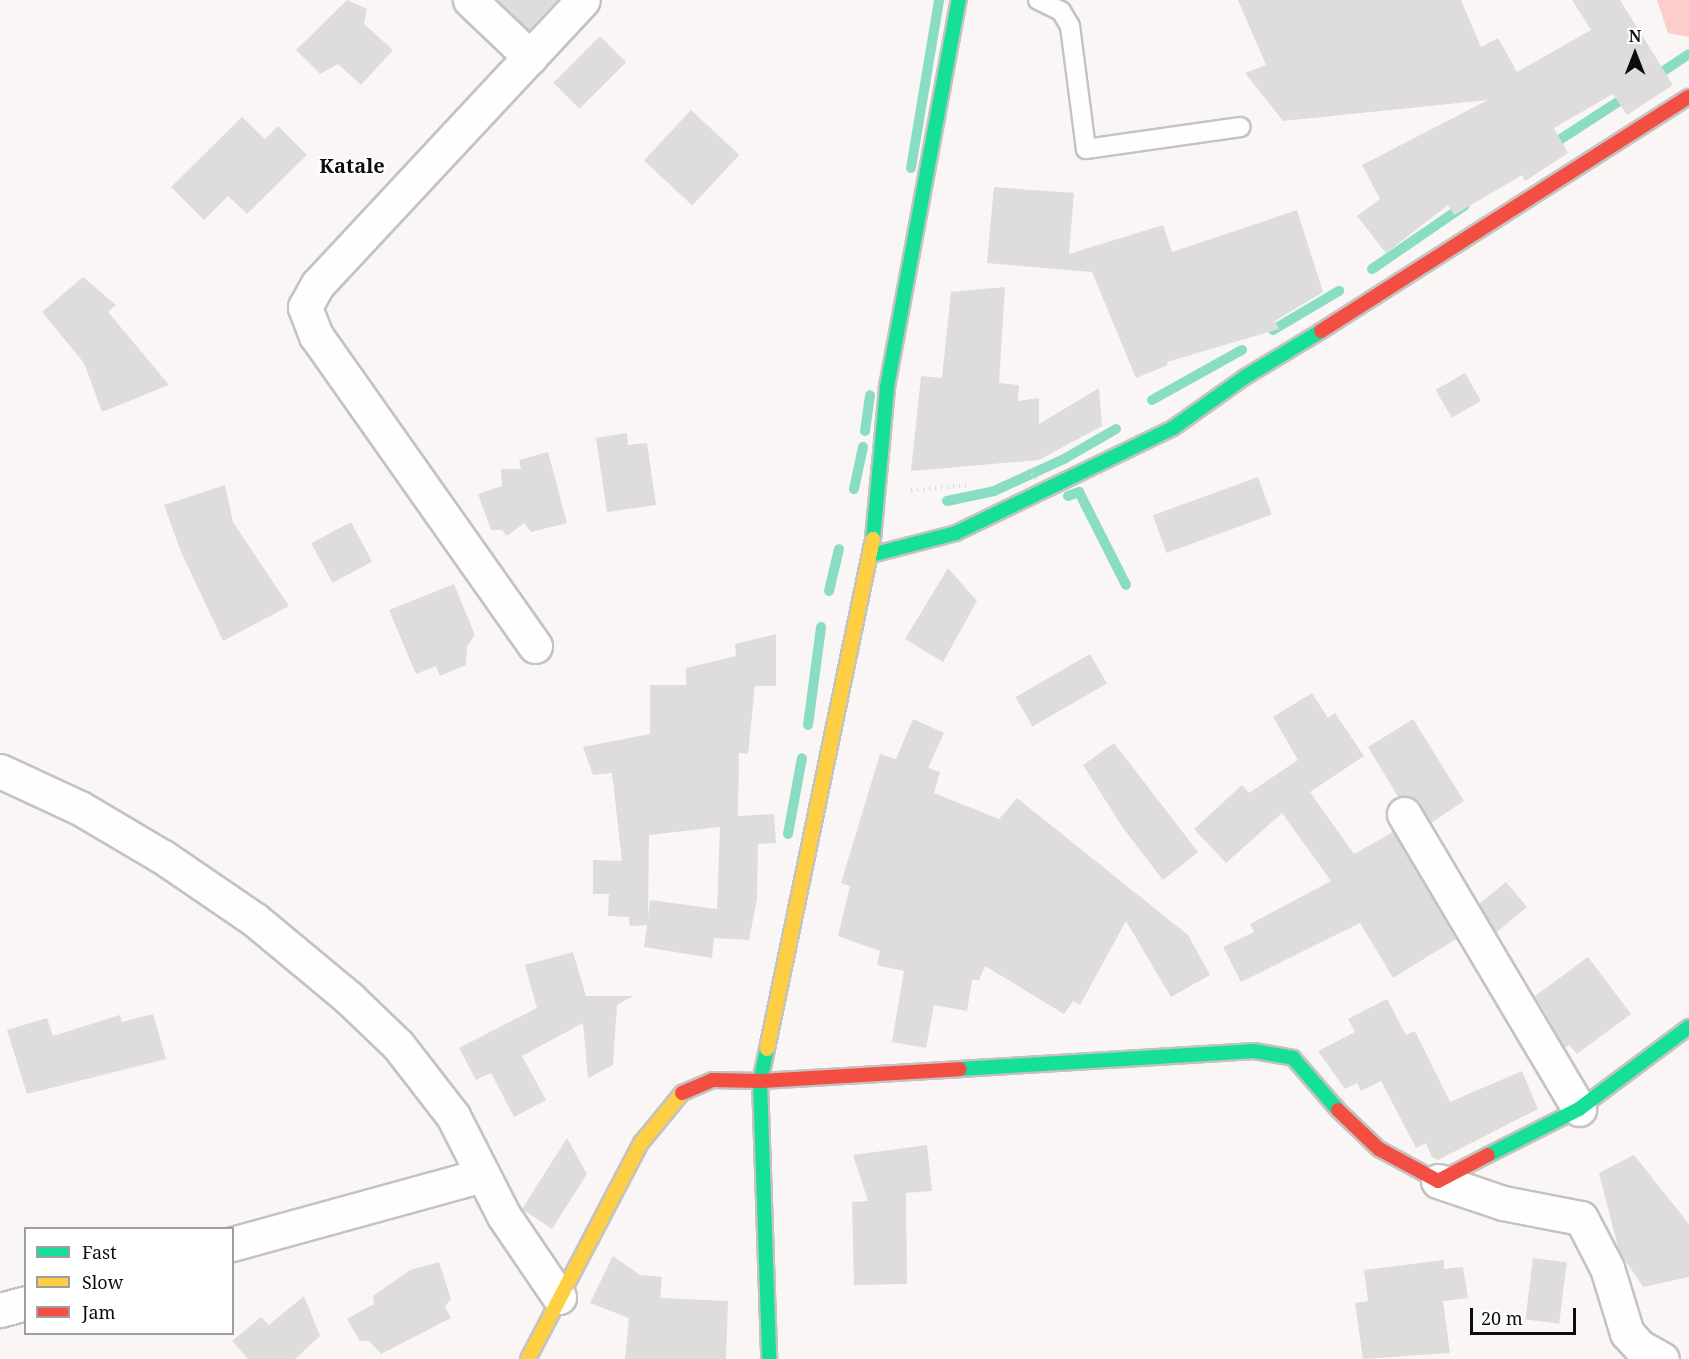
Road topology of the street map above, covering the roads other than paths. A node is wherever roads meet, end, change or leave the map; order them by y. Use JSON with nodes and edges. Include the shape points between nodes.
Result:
{"nodes":[{"id":1,"x":470,"y":0,"type":"edge"},
{"id":2,"x":583,"y":0,"type":"edge"},
{"id":3,"x":959,"y":0,"type":"edge"},
{"id":4,"x":1038,"y":0,"type":"edge"},
{"id":5,"x":530,"y":57,"type":"junction"},
{"id":6,"x":1689,"y":96,"type":"edge"},
{"id":7,"x":1240,"y":127,"type":"dead end"},
{"id":8,"x":871,"y":555,"type":"junction"},
{"id":9,"x":535,"y":646,"type":"dead end"},
{"id":10,"x":0,"y":771,"type":"edge"},
{"id":11,"x":1404,"y":814,"type":"dead end"},
{"id":12,"x":1689,"y":1027,"type":"edge"},
{"id":13,"x":760,"y":1081,"type":"junction"},
{"id":14,"x":1578,"y":1109,"type":"junction"},
{"id":15,"x":483,"y":1175,"type":"junction"},
{"id":16,"x":1438,"y":1181,"type":"junction"},
{"id":17,"x":234,"y":1243,"type":"edge"},
{"id":18,"x":560,"y":1297,"type":"junction"},
{"id":19,"x":24,"y":1304,"type":"edge"},
{"id":20,"x":0,"y":1310,"type":"edge"},
{"id":21,"x":528,"y":1359,"type":"edge"},
{"id":22,"x":769,"y":1359,"type":"edge"},
{"id":23,"x":1662,"y":1359,"type":"edge"}],
"edges":[{"from":1,"to":5,"type":"street"},
{"from":2,"to":5,"type":"street"},
{"from":3,"to":8,"type":"street","via":[[887,387]]},
{"from":4,"to":7,"type":"lane","via":[[1061,11],[1070,26],[1086,149]]},
{"from":5,"to":9,"type":"street","via":[[318,284],[305,308],[316,336]]},
{"from":6,"to":8,"type":"street","via":[[1444,256],[1245,377],[1173,428],[956,533]]},
{"from":8,"to":13,"type":"street"},
{"from":10,"to":15,"type":"street","via":[[80,808],[163,857],[254,919],[349,998],[398,1045],[453,1116]]},
{"from":11,"to":14,"type":"street"},
{"from":12,"to":14,"type":"street"},
{"from":13,"to":16,"type":"street","via":[[1254,1051],[1293,1058],[1358,1132],[1379,1149]]},
{"from":13,"to":18,"type":"street","via":[[712,1080],[683,1091],[641,1143]]},
{"from":13,"to":22,"type":"street"},
{"from":14,"to":16,"type":"street"},
{"from":15,"to":17,"type":"street"},
{"from":15,"to":18,"type":"street","via":[[510,1225]]},
{"from":16,"to":23,"type":"street","via":[[1503,1203],[1581,1218],[1607,1268],[1627,1333],[1640,1347]]},
{"from":18,"to":21,"type":"street"},
{"from":19,"to":20,"type":"street"}]}
